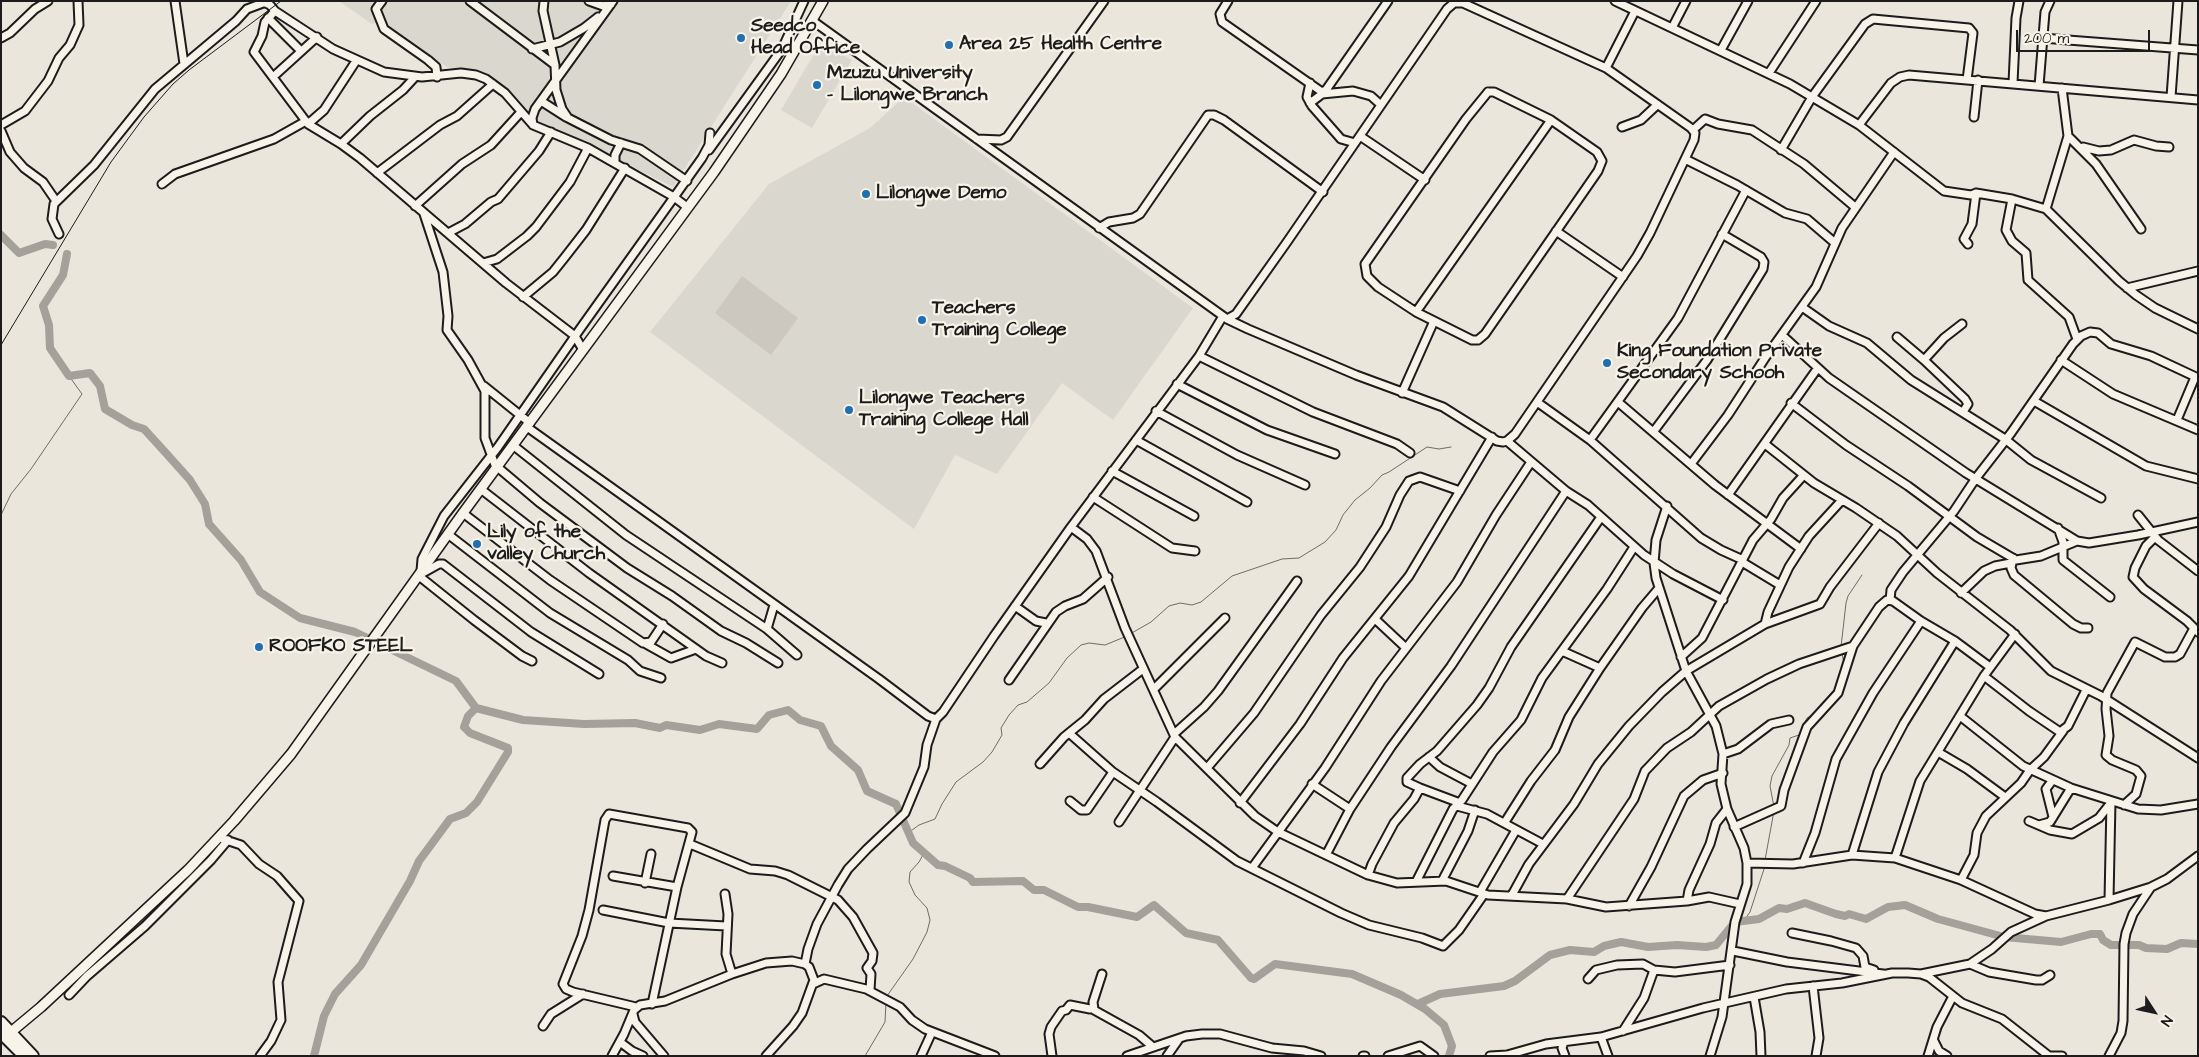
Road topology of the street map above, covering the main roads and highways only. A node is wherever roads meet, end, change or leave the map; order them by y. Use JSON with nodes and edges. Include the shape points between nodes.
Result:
{"nodes":[{"id":1,"x":823,"y":1,"type":"edge"},
{"id":2,"x":1,"y":1022,"type":"edge"},
{"id":3,"x":5,"y":1036,"type":"edge"},
{"id":4,"x":24,"y":1056,"type":"edge"},
{"id":5,"x":33,"y":1056,"type":"edge"}],
"edges":[{"from":1,"to":3,"type":"main road","via":[[781,74],[688,207],[304,737],[224,839]]},
{"from":2,"to":3,"type":"highway"},
{"from":3,"to":4,"type":"highway"},
{"from":3,"to":5,"type":"highway"}]}
